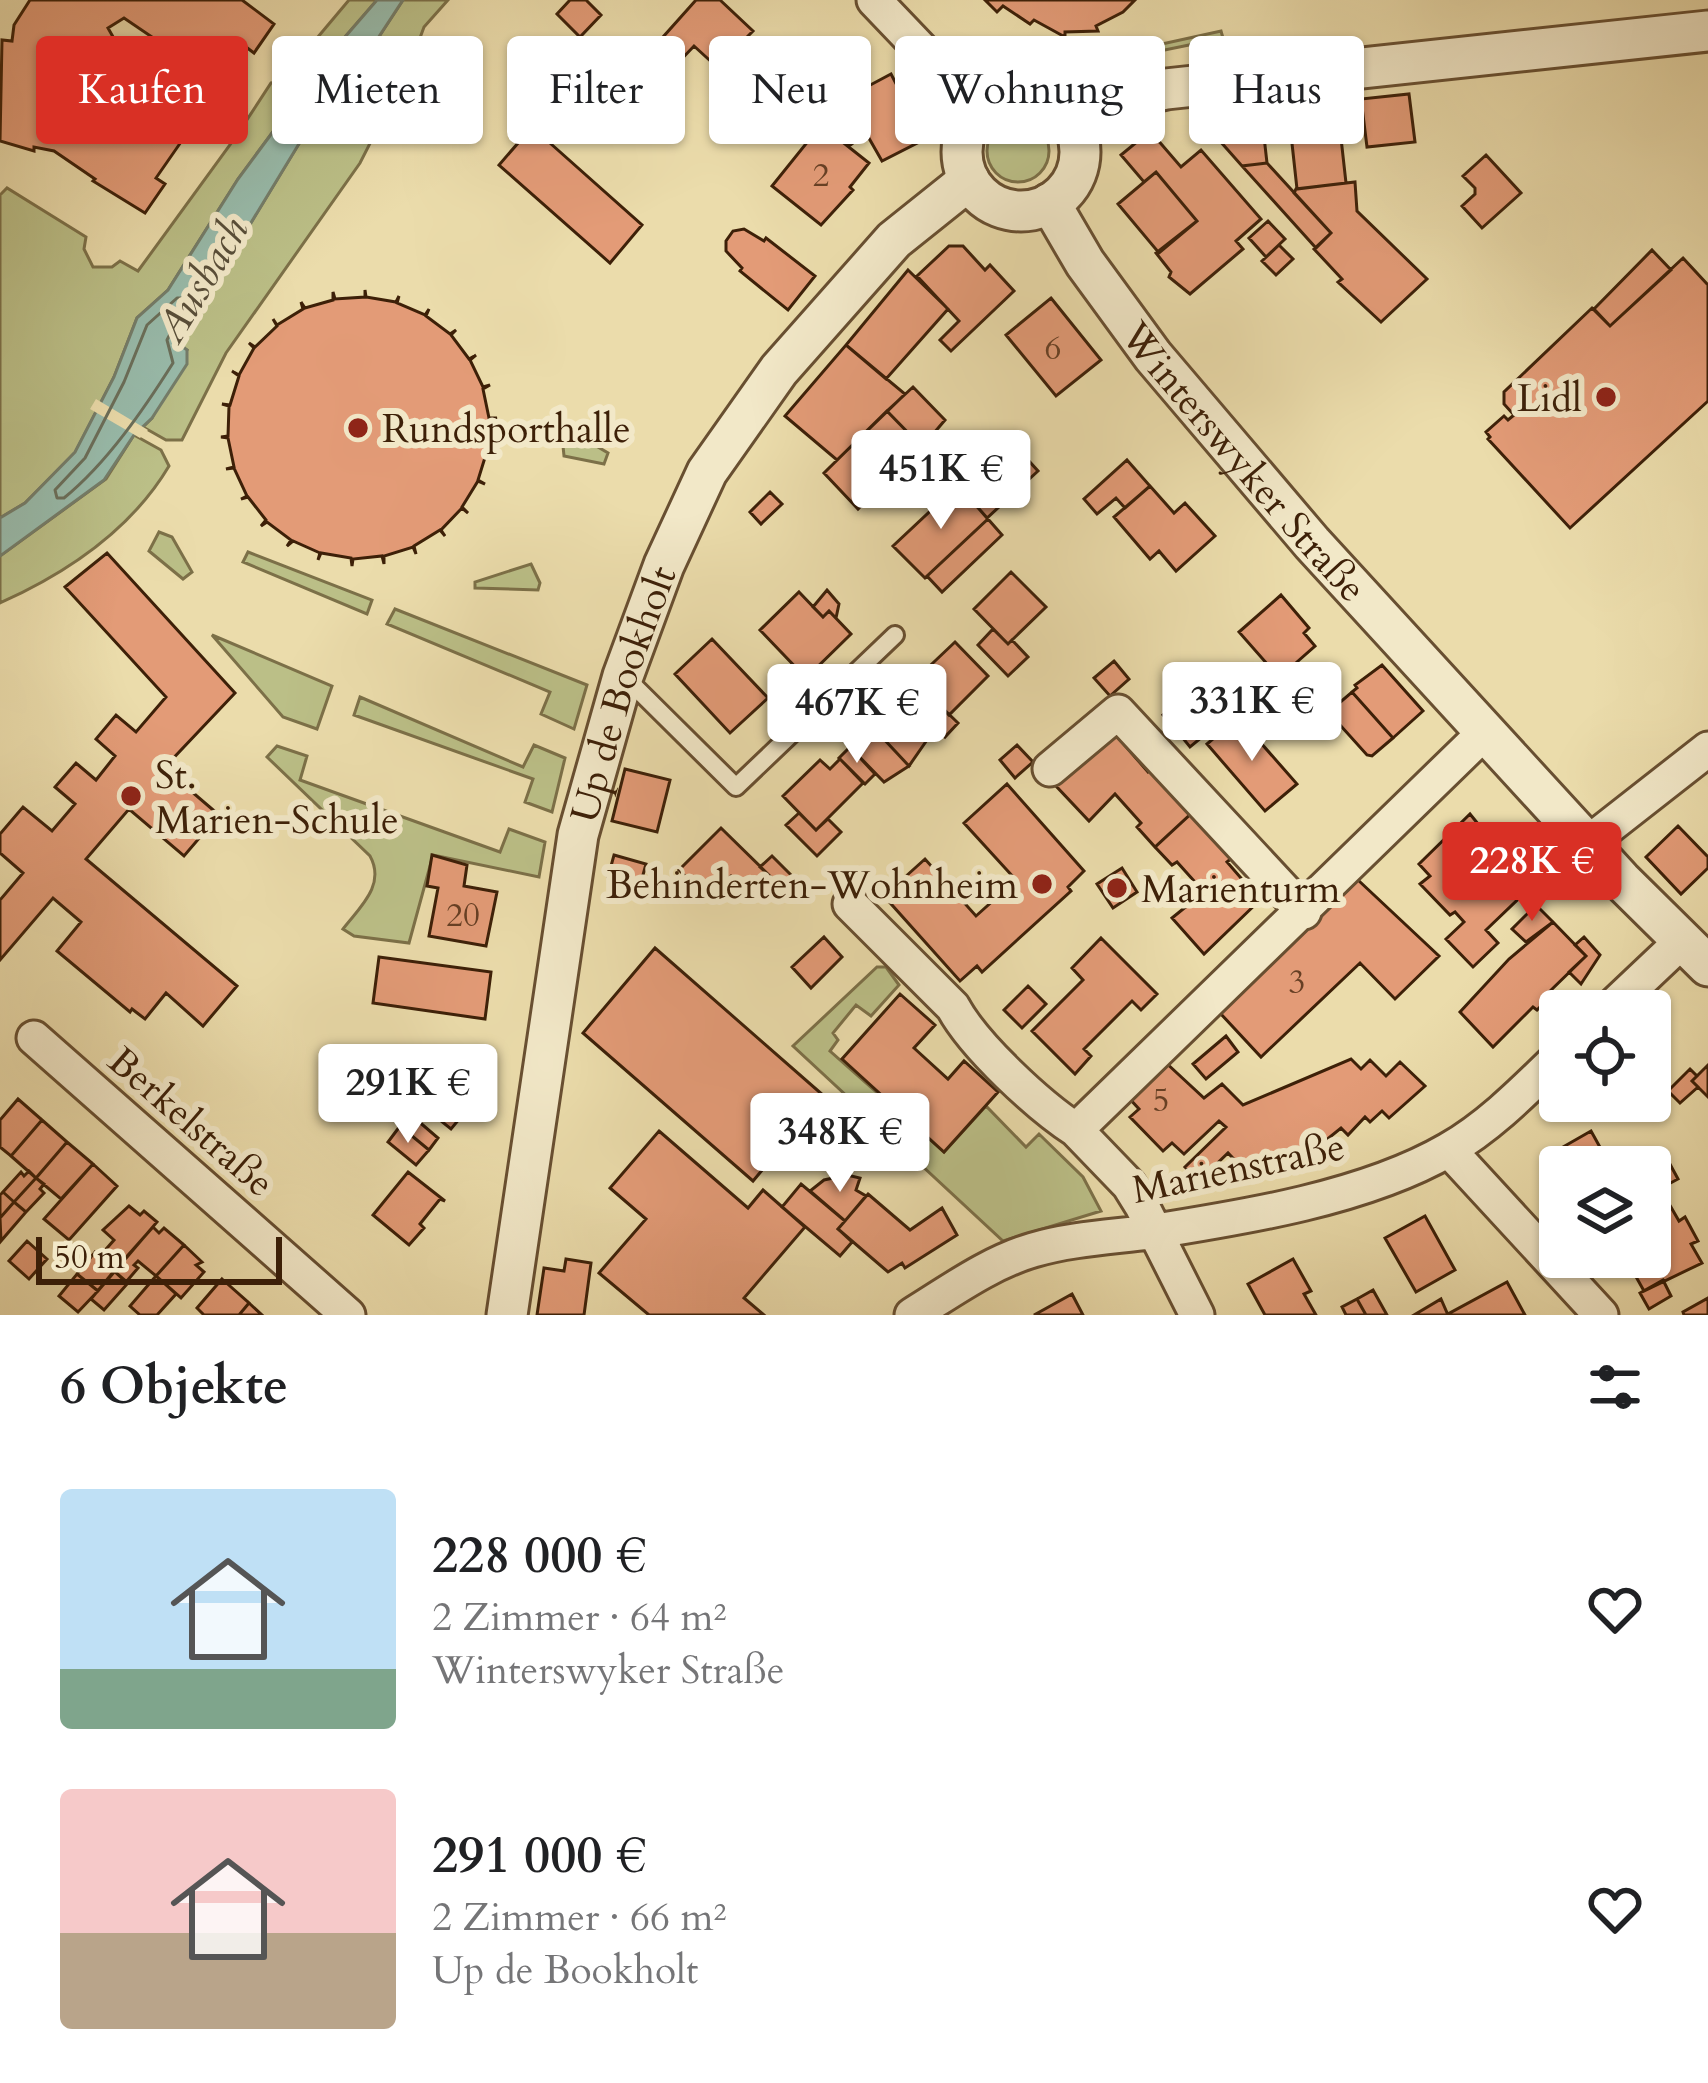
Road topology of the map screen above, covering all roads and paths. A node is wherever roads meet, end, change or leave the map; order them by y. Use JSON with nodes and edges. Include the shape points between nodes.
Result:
{"nodes":[{"id":1,"x":874,"y":0,"type":"edge"},
{"id":2,"x":1708,"y":31,"type":"edge"},
{"id":3,"x":908,"y":36,"type":"edge"},
{"id":4,"x":1165,"y":89,"type":"edge"},
{"id":5,"x":963,"y":144,"type":"edge"},
{"id":6,"x":1078,"y":144,"type":"edge"},
{"id":7,"x":969,"y":180,"type":"junction"},
{"id":8,"x":1050,"y":203,"type":"junction"},
{"id":9,"x":896,"y":635,"type":"dead end"},
{"id":10,"x":623,"y":676,"type":"junction"},
{"id":11,"x":1486,"y":731,"type":"junction"},
{"id":12,"x":1708,"y":748,"type":"edge"},
{"id":13,"x":1050,"y":769,"type":"dead end"},
{"id":14,"x":1588,"y":843,"type":"junction"},
{"id":15,"x":850,"y":904,"type":"dead end"},
{"id":16,"x":1304,"y":912,"type":"junction"},
{"id":17,"x":1696,"y":953,"type":"edge"},
{"id":18,"x":1640,"y":990,"type":"edge"},
{"id":19,"x":34,"y":1038,"type":"dead end"},
{"id":20,"x":1539,"y":1075,"type":"edge"},
{"id":21,"x":1076,"y":1130,"type":"junction"},
{"id":22,"x":1449,"y":1150,"type":"junction"},
{"id":23,"x":1152,"y":1231,"type":"junction"},
{"id":24,"x":348,"y":1315,"type":"edge"},
{"id":25,"x":507,"y":1315,"type":"edge"},
{"id":26,"x":912,"y":1315,"type":"edge"},
{"id":27,"x":1197,"y":1315,"type":"edge"},
{"id":28,"x":1600,"y":1315,"type":"edge"}],
"edges":[{"from":1,"to":3,"type":"street"},
{"from":2,"to":4,"type":"street"},
{"from":5,"to":7,"type":"street"},
{"from":6,"to":8,"type":"street","via":[[1076,174]]},
{"from":7,"to":8,"type":"street","via":[[996,206]]},
{"from":7,"to":10,"type":"street","name":"Up de Bookholt","via":[[893,240],[778,370],[707,472]]},
{"from":8,"to":11,"type":"street","name":"Winterswyker Straße","via":[[1153,356]]},
{"from":9,"to":10,"type":"lane","via":[[736,788]]},
{"from":10,"to":25,"type":"street","name":"Up de Bookholt","via":[[578,835]]},
{"from":11,"to":14,"type":"street","name":"Winterswyker Straße"},
{"from":11,"to":16,"type":"street"},
{"from":12,"to":14,"type":"street"},
{"from":13,"to":16,"type":"street","via":[[1118,712]]},
{"from":14,"to":17,"type":"street","name":"Winterswyker Straße"},
{"from":15,"to":21,"type":"street","via":[[978,1041]]},
{"from":16,"to":21,"type":"street"},
{"from":17,"to":18,"type":"street"},
{"from":19,"to":24,"type":"street","name":"Berkelstraße"},
{"from":20,"to":22,"type":"street","name":"Marienstraße"},
{"from":21,"to":23,"type":"street","via":[[1129,1185]]},
{"from":22,"to":23,"type":"street","name":"Marienstraße","via":[[1338,1194]]},
{"from":22,"to":28,"type":"street"},
{"from":23,"to":26,"type":"street","name":"Marienstraße","via":[[1032,1250]]},
{"from":23,"to":27,"type":"street"}]}
